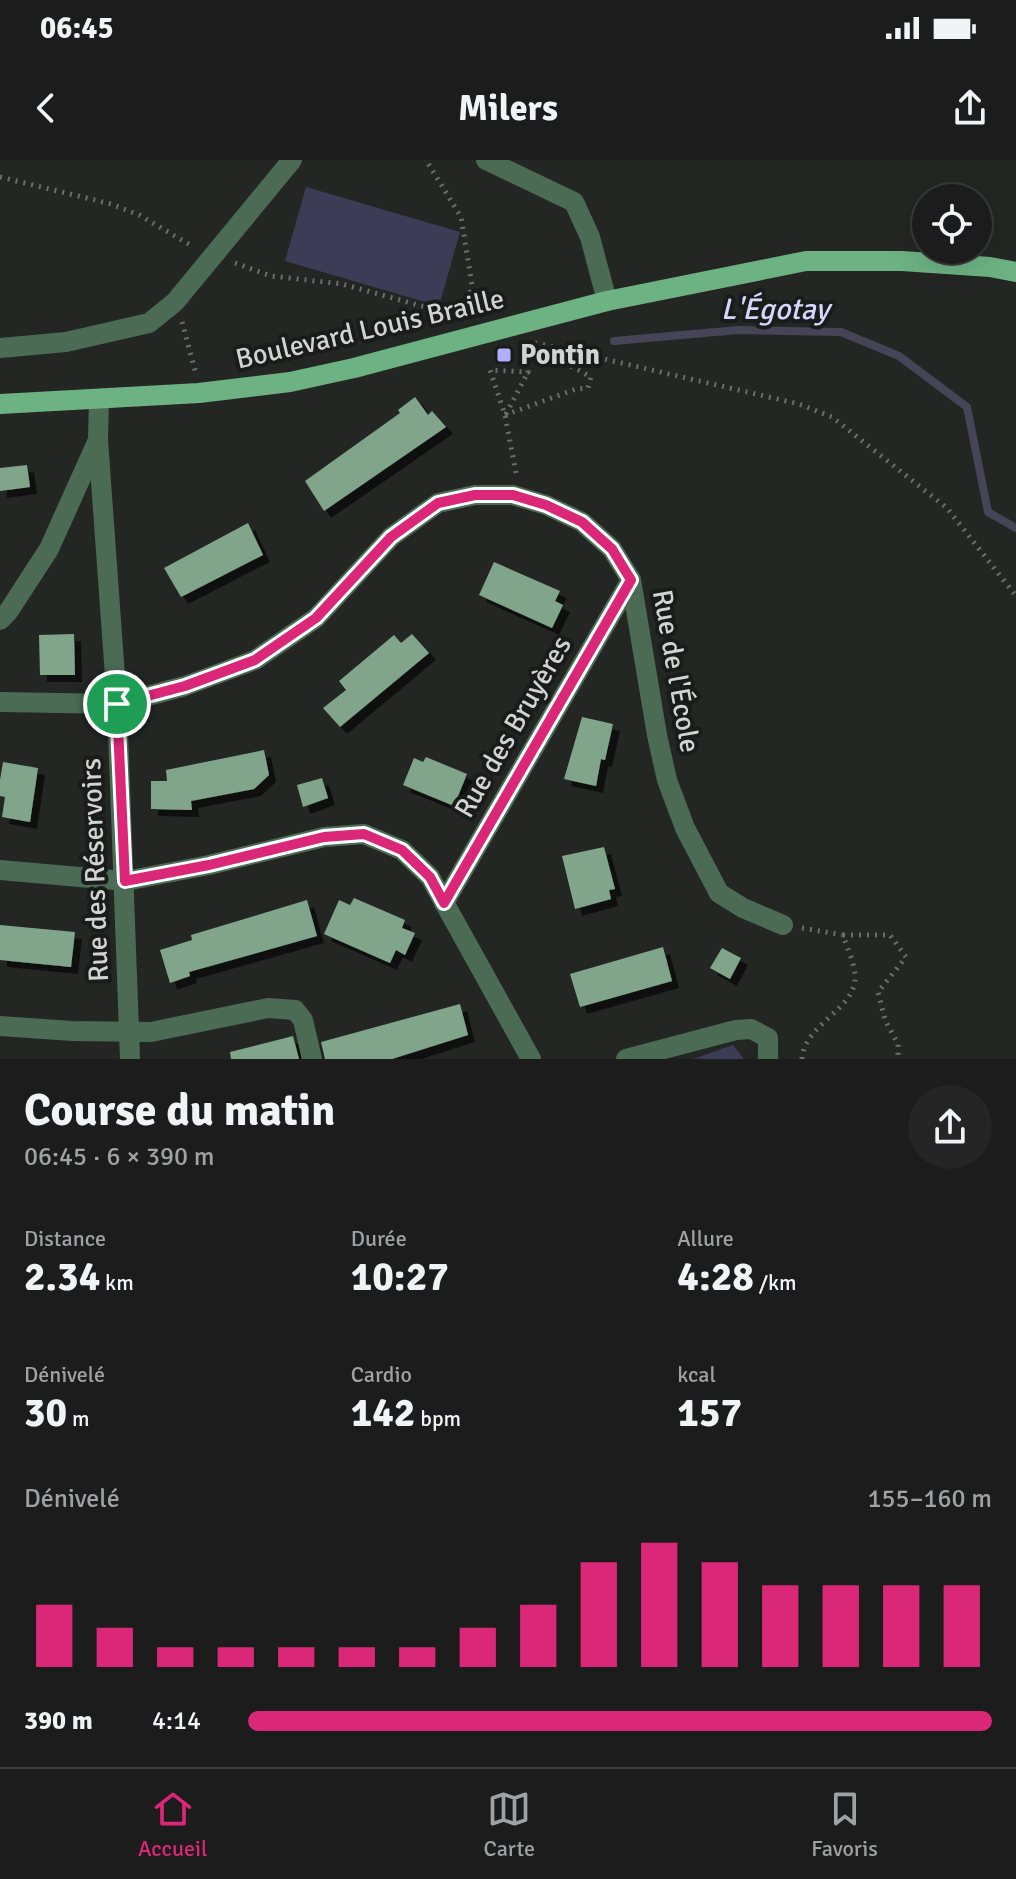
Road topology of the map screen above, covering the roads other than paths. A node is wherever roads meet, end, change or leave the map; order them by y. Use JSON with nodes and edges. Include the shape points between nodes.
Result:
{"nodes":[{"id":1,"x":292,"y":160,"type":"edge"},
{"id":2,"x":486,"y":160,"type":"edge"},
{"id":3,"x":1016,"y":272,"type":"edge"},
{"id":4,"x":607,"y":301,"type":"junction"},
{"id":5,"x":0,"y":348,"type":"edge"},
{"id":6,"x":99,"y":399,"type":"junction"},
{"id":7,"x":0,"y":404,"type":"edge"},
{"id":8,"x":98,"y":440,"type":"junction"},
{"id":9,"x":631,"y":580,"type":"junction"},
{"id":10,"x":0,"y":620,"type":"edge"},
{"id":11,"x":0,"y":702,"type":"edge"},
{"id":12,"x":117,"y":704,"type":"junction"},
{"id":13,"x":0,"y":870,"type":"edge"},
{"id":14,"x":125,"y":881,"type":"junction"},
{"id":15,"x":444,"y":903,"type":"junction"},
{"id":16,"x":783,"y":925,"type":"road end"},
{"id":17,"x":0,"y":1026,"type":"edge"},
{"id":18,"x":129,"y":1031,"type":"junction"},
{"id":19,"x":130,"y":1059,"type":"edge"},
{"id":20,"x":312,"y":1059,"type":"edge"},
{"id":21,"x":531,"y":1059,"type":"edge"},
{"id":22,"x":626,"y":1059,"type":"edge"},
{"id":23,"x":768,"y":1059,"type":"edge"}],
"edges":[{"from":1,"to":5,"type":"street","via":[[175,302],[149,323],[66,342]]},
{"from":2,"to":4,"type":"street","via":[[574,202],[590,237]]},
{"from":3,"to":4,"type":"main road","name":"Boulevard Louis Braille","via":[[902,261],[806,261]]},
{"from":4,"to":6,"type":"main road","name":"Boulevard Louis Braille","via":[[290,382]]},
{"from":6,"to":7,"type":"main road","name":"Boulevard Louis Braille"},
{"from":6,"to":8,"type":"street","name":"Rue des Réservoirs"},
{"from":8,"to":10,"type":"street","via":[[49,549]]},
{"from":8,"to":12,"type":"street","name":"Rue des Réservoirs"},
{"from":9,"to":12,"type":"street","name":"Rue de l'École","via":[[612,549],[582,522],[546,505],[513,495],[475,495],[438,503],[391,537],[316,618],[255,660]]},
{"from":9,"to":15,"type":"street","name":"Rue des Bruyères"},
{"from":9,"to":16,"type":"street","name":"Rue de l'École","via":[[657,735],[685,828],[719,893]]},
{"from":11,"to":12,"type":"street","name":"Rue de l'École"},
{"from":12,"to":14,"type":"street","name":"Rue des Réservoirs"},
{"from":13,"to":14,"type":"street"},
{"from":14,"to":15,"type":"street","via":[[324,837],[364,834],[402,850],[430,877]]},
{"from":14,"to":18,"type":"street","name":"Rue des Réservoirs"},
{"from":15,"to":21,"type":"street"},
{"from":17,"to":18,"type":"street"},
{"from":18,"to":19,"type":"street","name":"Rue des Réservoirs"},
{"from":18,"to":20,"type":"street","via":[[151,1032],[268,1008],[295,1010],[303,1020]]},
{"from":22,"to":23,"type":"street","via":[[751,1029],[768,1038]]}]}
